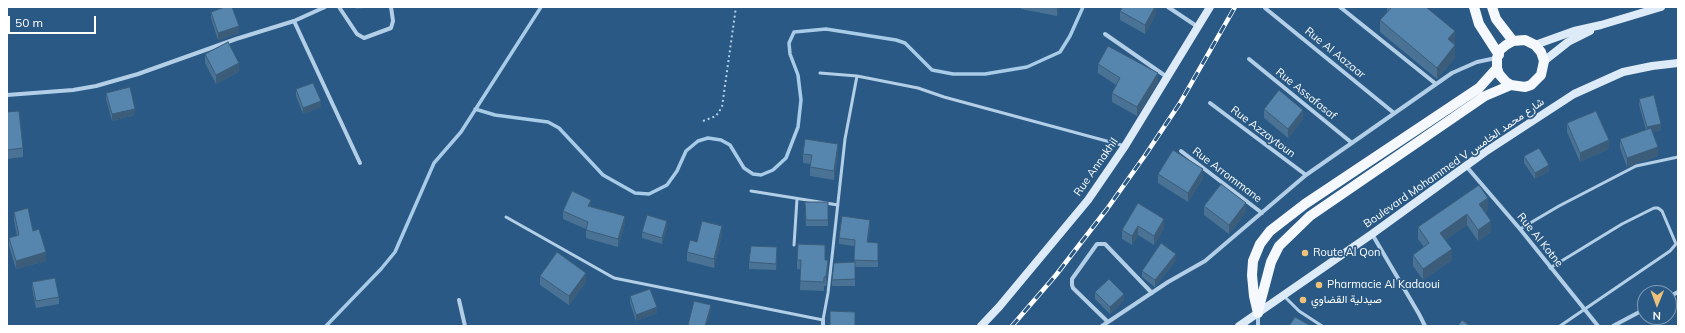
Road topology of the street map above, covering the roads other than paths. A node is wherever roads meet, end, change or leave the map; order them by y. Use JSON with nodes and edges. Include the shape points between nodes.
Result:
{"nodes":[{"id":1,"x":324,"y":7,"type":"edge"},
{"id":2,"x":339,"y":7,"type":"edge"},
{"id":3,"x":391,"y":7,"type":"edge"},
{"id":4,"x":1168,"y":7,"type":"edge"},
{"id":5,"x":1210,"y":7,"type":"edge"},
{"id":6,"x":1340,"y":7,"type":"edge"},
{"id":7,"x":1474,"y":7,"type":"edge"},
{"id":8,"x":1492,"y":7,"type":"edge"},
{"id":9,"x":1661,"y":7,"type":"edge"},
{"id":10,"x":1265,"y":8,"type":"edge"},
{"id":11,"x":294,"y":21,"type":"junction"},
{"id":12,"x":1601,"y":25,"type":"junction"},
{"id":13,"x":1198,"y":27,"type":"junction"},
{"id":14,"x":1105,"y":34,"type":"dead end"},
{"id":15,"x":1513,"y":41,"type":"junction"},
{"id":16,"x":1535,"y":45,"type":"junction"},
{"id":17,"x":1249,"y":60,"type":"dead end"},
{"id":18,"x":1498,"y":60,"type":"junction"},
{"id":19,"x":1544,"y":61,"type":"junction"},
{"id":20,"x":1678,"y":63,"type":"edge"},
{"id":21,"x":820,"y":73,"type":"dead end"},
{"id":22,"x":857,"y":76,"type":"junction"},
{"id":23,"x":1167,"y":78,"type":"junction"},
{"id":24,"x":1436,"y":84,"type":"junction"},
{"id":25,"x":1511,"y":85,"type":"junction"},
{"id":26,"x":7,"y":96,"type":"edge"},
{"id":27,"x":1210,"y":103,"type":"dead end"},
{"id":28,"x":1394,"y":113,"type":"junction"},
{"id":29,"x":1352,"y":143,"type":"junction"},
{"id":30,"x":1125,"y":146,"type":"junction"},
{"id":31,"x":1181,"y":151,"type":"dead end"},
{"id":32,"x":1678,"y":157,"type":"edge"},
{"id":33,"x":360,"y":163,"type":"dead end"},
{"id":34,"x":1466,"y":166,"type":"junction"},
{"id":35,"x":1306,"y":175,"type":"junction"},
{"id":36,"x":752,"y":191,"type":"dead end"},
{"id":37,"x":798,"y":199,"type":"junction"},
{"id":38,"x":838,"y":205,"type":"junction"},
{"id":39,"x":1262,"y":213,"type":"junction"},
{"id":40,"x":506,"y":217,"type":"dead end"},
{"id":41,"x":1520,"y":228,"type":"junction"},
{"id":42,"x":1372,"y":234,"type":"junction"},
{"id":43,"x":1677,"y":244,"type":"edge"},
{"id":44,"x":794,"y":245,"type":"dead end"},
{"id":45,"x":1550,"y":268,"type":"junction"},
{"id":46,"x":1152,"y":294,"type":"junction"},
{"id":47,"x":1283,"y":295,"type":"junction"},
{"id":48,"x":459,"y":300,"type":"dead end"},
{"id":49,"x":1584,"y":308,"type":"junction"},
{"id":50,"x":1258,"y":313,"type":"junction"},
{"id":51,"x":1637,"y":313,"type":"edge"},
{"id":52,"x":824,"y":320,"type":"junction"},
{"id":53,"x":1108,"y":322,"type":"junction"},
{"id":54,"x":465,"y":326,"type":"edge"},
{"id":55,"x":823,"y":326,"type":"edge"},
{"id":56,"x":981,"y":326,"type":"edge"},
{"id":57,"x":1102,"y":326,"type":"edge"},
{"id":58,"x":1238,"y":326,"type":"edge"},
{"id":59,"x":1258,"y":326,"type":"edge"},
{"id":60,"x":1322,"y":326,"type":"edge"},
{"id":61,"x":1425,"y":326,"type":"edge"},
{"id":62,"x":1560,"y":326,"type":"edge"},
{"id":63,"x":1598,"y":326,"type":"edge"},
{"id":64,"x":1613,"y":326,"type":"edge"}],
"edges":[{"from":1,"to":11,"type":"street"},
{"from":2,"to":3,"type":"street","via":[[357,34],[364,38],[391,28]]},
{"from":4,"to":13,"type":"street"},
{"from":5,"to":13,"type":"street","name":"Rue Annakhil"},
{"from":6,"to":24,"type":"street"},
{"from":7,"to":18,"type":"main road"},
{"from":8,"to":15,"type":"main road","via":[[1496,19]]},
{"from":9,"to":12,"type":"street"},
{"from":10,"to":28,"type":"street","name":"Rue Al Aazaar"},
{"from":11,"to":26,"type":"street","via":[[96,86]]},
{"from":11,"to":33,"type":"street"},
{"from":12,"to":16,"type":"street","via":[[1574,31]]},
{"from":12,"to":19,"type":"street","via":[[1568,42]]},
{"from":13,"to":23,"type":"street","name":"Rue Annakhil"},
{"from":14,"to":23,"type":"street"},
{"from":15,"to":16,"type":"main road","via":[[1525,40]]},
{"from":15,"to":18,"type":"main road","via":[[1506,44]]},
{"from":16,"to":19,"type":"main road"},
{"from":17,"to":29,"type":"street","name":"Rue Assafasaf"},
{"from":18,"to":24,"type":"street","via":[[1477,62],[1452,72]]},
{"from":18,"to":25,"type":"main road","via":[[1502,78]]},
{"from":18,"to":50,"type":"main road","via":[[1478,88],[1305,204],[1270,231],[1260,244],[1253,261],[1254,296]]},
{"from":19,"to":25,"type":"main road","via":[[1541,75],[1531,85]]},
{"from":20,"to":34,"type":"street","name":"Boulevard Mohammed V شارع محمد الخامس","via":[[1623,72],[1574,94]]},
{"from":21,"to":22,"type":"lane"},
{"from":22,"to":30,"type":"lane","via":[[918,88]]},
{"from":22,"to":38,"type":"lane"},
{"from":23,"to":30,"type":"street","name":"Rue Annakhil"},
{"from":24,"to":28,"type":"street"},
{"from":25,"to":50,"type":"main road","via":[[1485,96],[1310,216],[1279,246],[1271,262]]},
{"from":27,"to":35,"type":"street","name":"Rue Azzaytoun"},
{"from":28,"to":29,"type":"street"},
{"from":29,"to":35,"type":"street"},
{"from":30,"to":56,"type":"street","name":"Rue Annakhil","via":[[1088,200]]},
{"from":31,"to":39,"type":"street","name":"Rue Arrommane"},
{"from":32,"to":41,"type":"lane","via":[[1636,166]]},
{"from":34,"to":41,"type":"street","name":"Rue Al Kotne"},
{"from":34,"to":42,"type":"street","name":"Boulevard Mohammed V شارع محمد الخامس"},
{"from":35,"to":39,"type":"street"},
{"from":36,"to":37,"type":"lane"},
{"from":37,"to":38,"type":"lane"},
{"from":37,"to":44,"type":"lane"},
{"from":38,"to":52,"type":"lane"},
{"from":39,"to":46,"type":"street","via":[[1205,261]]},
{"from":40,"to":52,"type":"lane","via":[[614,278]]},
{"from":41,"to":45,"type":"street","name":"Rue Al Kotne"},
{"from":42,"to":47,"type":"street","name":"Boulevard Mohammed V شارع محمد الخامس"},
{"from":42,"to":61,"type":"street"},
{"from":43,"to":45,"type":"lane","via":[[1662,211],[1654,208],[1622,224]]},
{"from":43,"to":49,"type":"lane","via":[[1675,248]]},
{"from":45,"to":49,"type":"street","name":"Rue Al Kotne"},
{"from":46,"to":53,"type":"street"},
{"from":46,"to":53,"type":"street","via":[[1105,244],[1097,244],[1072,279],[1072,285]]},
{"from":47,"to":50,"type":"street","name":"Boulevard Mohammed V شارع محمد الخامس"},
{"from":47,"to":60,"type":"lane","via":[[1292,305]]},
{"from":48,"to":54,"type":"street"},
{"from":49,"to":62,"type":"lane"},
{"from":49,"to":63,"type":"street","name":"Rue Al Kotne"},
{"from":50,"to":58,"type":"street","name":"Boulevard Mohammed V شارع محمد الخامس"},
{"from":50,"to":59,"type":"street"},
{"from":51,"to":64,"type":"street"},
{"from":52,"to":55,"type":"street"},
{"from":53,"to":57,"type":"street"}]}
